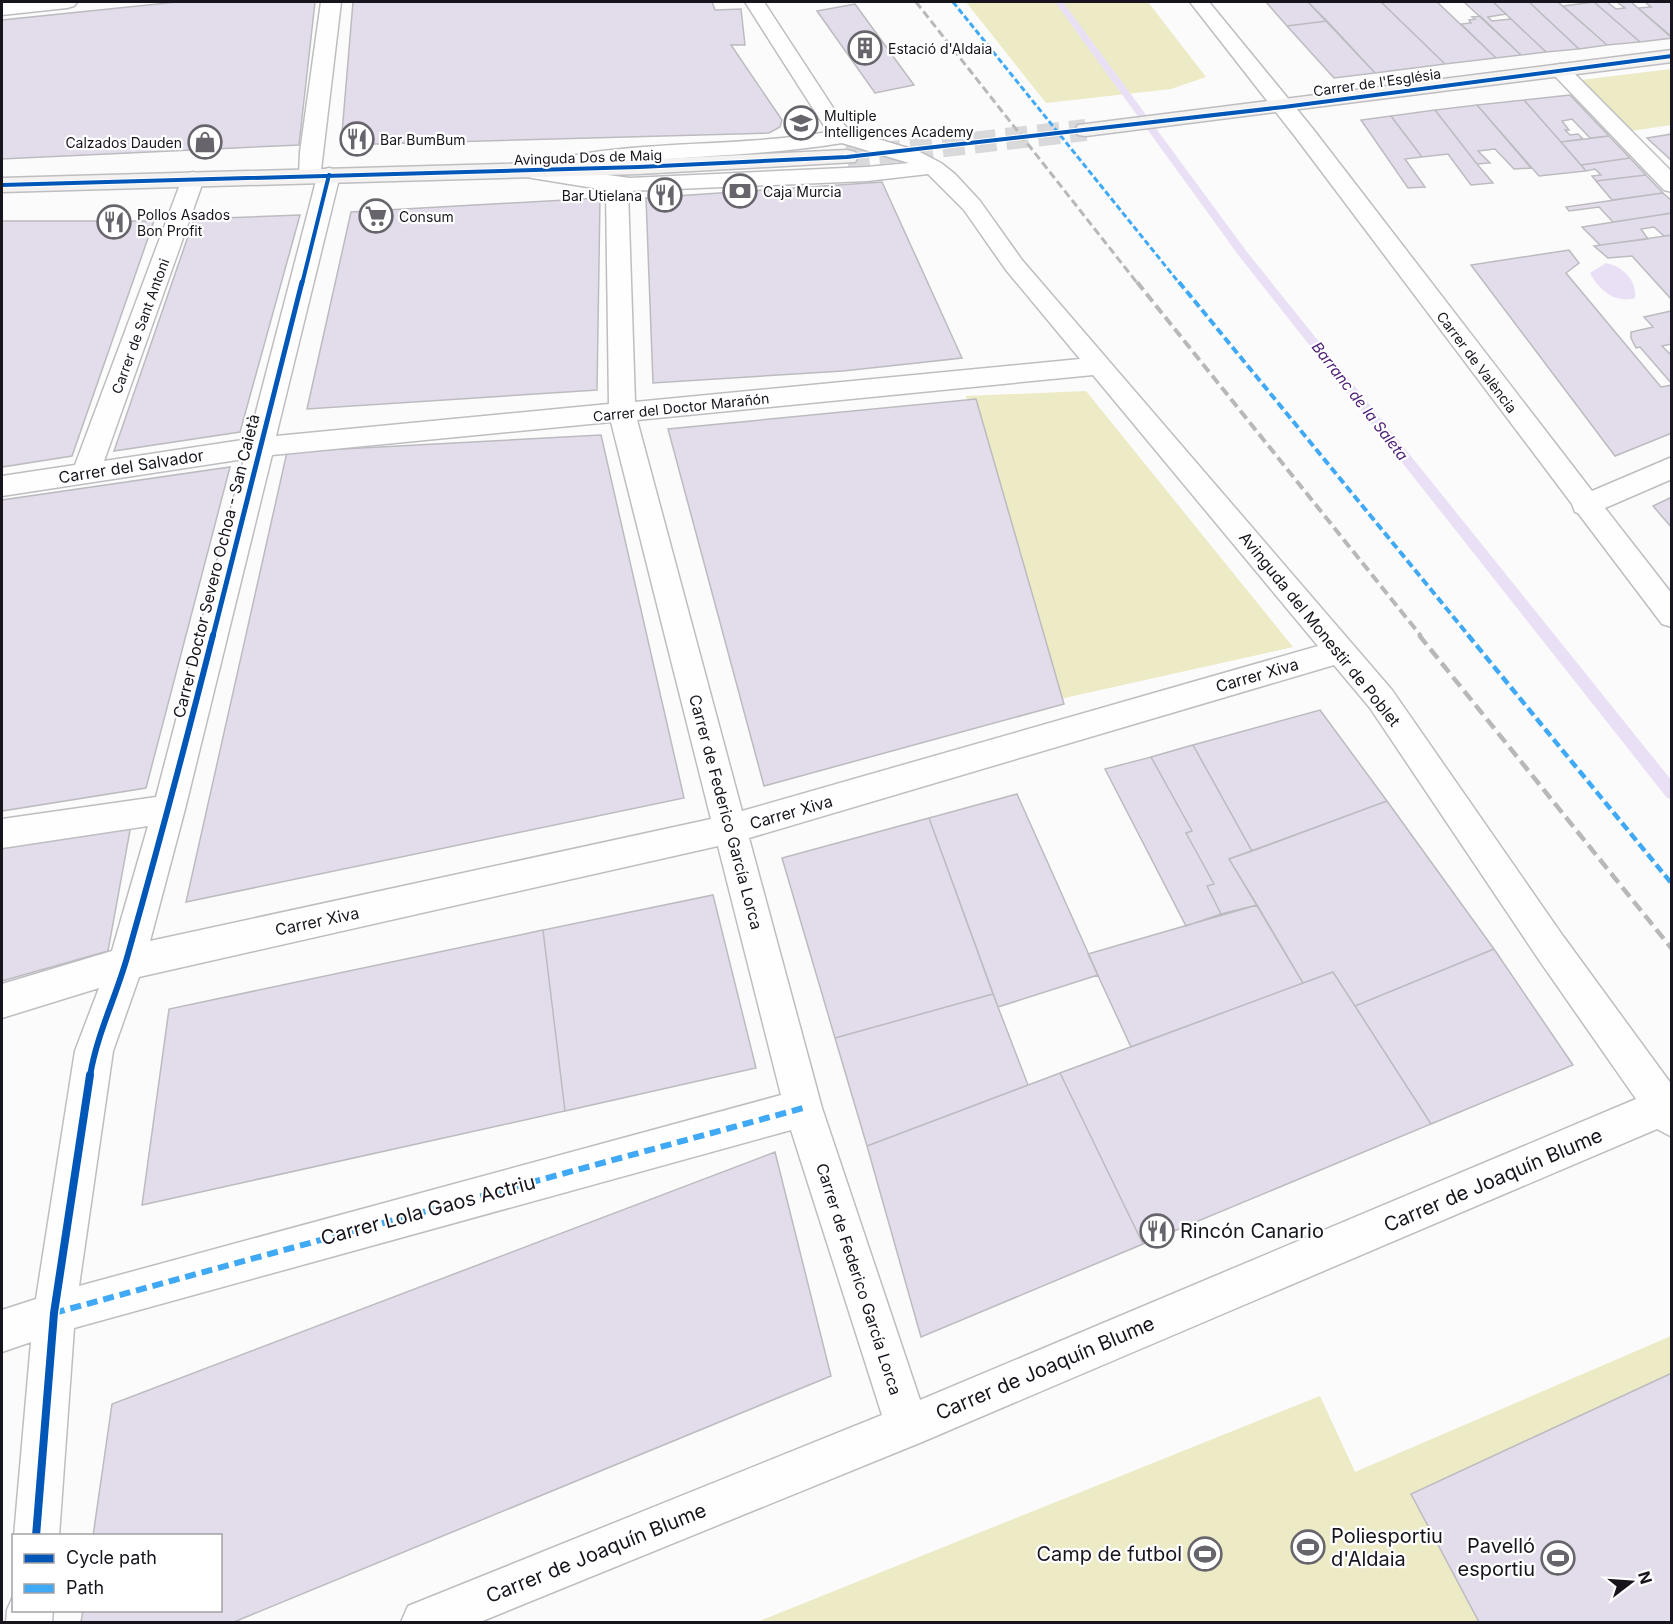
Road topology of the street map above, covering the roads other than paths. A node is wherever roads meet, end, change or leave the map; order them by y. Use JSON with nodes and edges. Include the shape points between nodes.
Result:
{"nodes":[{"id":1,"x":67,"y":2,"type":"edge"},
{"id":2,"x":331,"y":2,"type":"edge"},
{"id":3,"x":755,"y":2,"type":"edge"},
{"id":4,"x":1199,"y":2,"type":"edge"},
{"id":5,"x":2,"y":9,"type":"edge"},
{"id":6,"x":1671,"y":56,"type":"edge"},
{"id":7,"x":1560,"y":70,"type":"junction"},
{"id":8,"x":1284,"y":107,"type":"junction"},
{"id":9,"x":1086,"y":130,"type":"tunnel mouth"},
{"id":10,"x":845,"y":146,"type":"junction"},
{"id":11,"x":933,"y":167,"type":"junction"},
{"id":12,"x":532,"y":171,"type":"junction"},
{"id":13,"x":320,"y":175,"type":"junction"},
{"id":14,"x":193,"y":179,"type":"junction"},
{"id":15,"x":614,"y":184,"type":"junction"},
{"id":16,"x":1671,"y":184,"type":"edge"},
{"id":17,"x":2,"y":185,"type":"edge"},
{"id":18,"x":1101,"y":366,"type":"junction"},
{"id":19,"x":622,"y":413,"type":"junction"},
{"id":20,"x":260,"y":447,"type":"junction"},
{"id":21,"x":1671,"y":467,"type":"edge"},
{"id":22,"x":86,"y":472,"type":"junction"},
{"id":23,"x":2,"y":486,"type":"edge"},
{"id":24,"x":1585,"y":505,"type":"junction"},
{"id":25,"x":1671,"y":616,"type":"edge"},
{"id":26,"x":1341,"y":651,"type":"junction"},
{"id":27,"x":169,"y":809,"type":"junction"},
{"id":28,"x":731,"y":829,"type":"junction"},
{"id":29,"x":2,"y":833,"type":"edge"},
{"id":30,"x":126,"y":963,"type":"junction"},
{"id":31,"x":2,"y":1000,"type":"edge"},
{"id":32,"x":802,"y":1108,"type":"junction"},
{"id":33,"x":1667,"y":1113,"type":"edge"},
{"id":34,"x":54,"y":1313,"type":"junction"},
{"id":35,"x":2,"y":1331,"type":"edge"},
{"id":36,"x":907,"y":1427,"type":"junction"},
{"id":37,"x":36,"y":1534,"type":"edge"},
{"id":38,"x":424,"y":1623,"type":"edge"}],
"edges":[{"from":1,"to":5,"type":"street"},
{"from":2,"to":13,"type":"street","name":"Carrer Doctor Severo Ochoa - San Caietà","via":[[311,152]]},
{"from":3,"to":10,"type":"street"},
{"from":4,"to":8,"type":"street","name":"Carrer de València"},
{"from":6,"to":7,"type":"street","name":"Carrer de l'Església"},
{"from":7,"to":8,"type":"street","name":"Carrer de l'Església"},
{"from":7,"to":16,"type":"street"},
{"from":8,"to":9,"type":"street","name":"Carrer de l'Església"},
{"from":8,"to":24,"type":"street","name":"Carrer de València"},
{"from":10,"to":11,"type":"street","name":"Avinguda del Monestir de Poblet","via":[[905,154]]},
{"from":10,"to":12,"type":"street","name":"Avinguda Dos de Maig"},
{"from":11,"to":15,"type":"street","name":"Avinguda Dos de Maig","via":[[867,174]]},
{"from":11,"to":18,"type":"street","name":"Avinguda del Monestir de Poblet","via":[[969,203],[1014,265]]},
{"from":12,"to":13,"type":"street","name":"Avinguda Dos de Maig"},
{"from":12,"to":15,"type":"street","name":"Avinguda Dos de Maig"},
{"from":13,"to":14,"type":"street","name":"Avinguda Dos de Maig"},
{"from":13,"to":20,"type":"street","name":"Carrer Doctor Severo Ochoa - San Caietà"},
{"from":14,"to":17,"type":"street","name":"Avinguda Dos de Maig"},
{"from":14,"to":22,"type":"street","name":"Carrer de Sant Antoni"},
{"from":15,"to":19,"type":"street","name":"Carrer de Federico García Lorca"},
{"from":18,"to":19,"type":"street","name":"Carrer del Doctor Marañón"},
{"from":18,"to":26,"type":"street","name":"Avinguda del Monestir de Poblet"},
{"from":19,"to":20,"type":"street","name":"Carrer del Doctor Marañón"},
{"from":19,"to":28,"type":"street","name":"Carrer de Federico García Lorca"},
{"from":20,"to":22,"type":"street","name":"Carrer del Salvador"},
{"from":20,"to":27,"type":"street","name":"Carrer Doctor Severo Ochoa - San Caietà"},
{"from":21,"to":24,"type":"street"},
{"from":22,"to":23,"type":"street","name":"Carrer del Salvador"},
{"from":24,"to":25,"type":"street","name":"Carrer de València"},
{"from":26,"to":28,"type":"street","name":"Carrer Xiva"},
{"from":26,"to":33,"type":"street","name":"Avinguda del Monestir de Poblet","via":[[1382,699]]},
{"from":27,"to":29,"type":"street"},
{"from":27,"to":30,"type":"street","name":"Carrer Doctor Severo Ochoa - San Caietà"},
{"from":28,"to":30,"type":"street","name":"Carrer Xiva"},
{"from":28,"to":32,"type":"street","name":"Carrer de Federico García Lorca"},
{"from":30,"to":31,"type":"street","name":"Carrer Xiva"},
{"from":30,"to":34,"type":"street","name":"Carrer Doctor Severo Ochoa - San Caietà","via":[[94,1051]]},
{"from":32,"to":34,"type":"street","name":"Carrer Lola Gaos Actriu"},
{"from":32,"to":36,"type":"street","name":"Carrer de Federico García Lorca"},
{"from":33,"to":36,"type":"street","name":"Carrer de Joaquín Blume"},
{"from":34,"to":35,"type":"street","name":"Carrer Lola Gaos Actriu"},
{"from":34,"to":37,"type":"street","name":"Carrer Doctor Severo Ochoa - San Caietà"},
{"from":36,"to":38,"type":"street","name":"Carrer de Joaquín Blume"}]}
